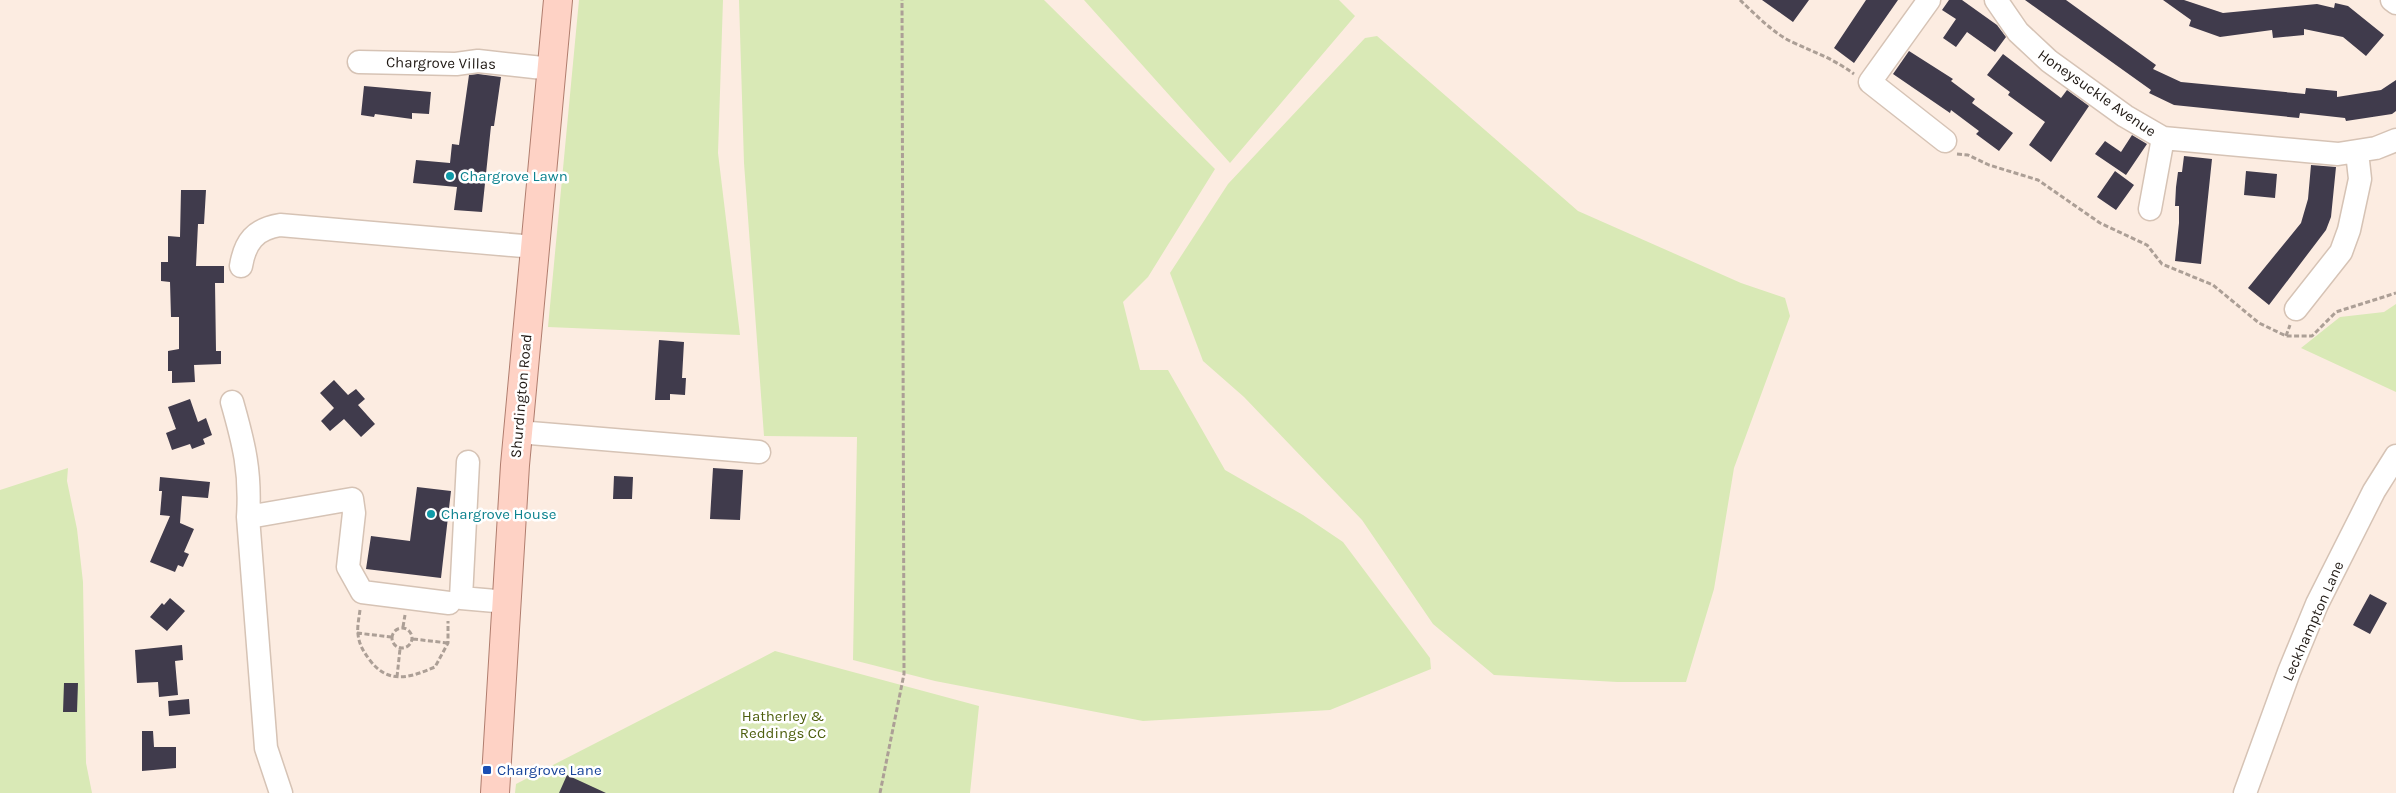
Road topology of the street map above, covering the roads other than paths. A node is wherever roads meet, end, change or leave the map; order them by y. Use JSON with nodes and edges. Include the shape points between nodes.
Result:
{"nodes":[{"id":1,"x":558,"y":0,"type":"edge"},
{"id":2,"x":1929,"y":0,"type":"edge"},
{"id":3,"x":1996,"y":0,"type":"edge"},
{"id":4,"x":2392,"y":0,"type":"edge"},
{"id":5,"x":2396,"y":3,"type":"edge"},
{"id":6,"x":359,"y":62,"type":"dead end"},
{"id":7,"x":552,"y":70,"type":"junction"},
{"id":8,"x":2163,"y":138,"type":"junction"},
{"id":9,"x":2396,"y":140,"type":"edge"},
{"id":10,"x":1948,"y":147,"type":"road end"},
{"id":11,"x":2357,"y":152,"type":"junction"},
{"id":12,"x":2150,"y":209,"type":"dead end"},
{"id":13,"x":535,"y":246,"type":"junction"},
{"id":14,"x":241,"y":266,"type":"dead end"},
{"id":15,"x":2296,"y":309,"type":"dead end"},
{"id":16,"x":232,"y":402,"type":"dead end"},
{"id":17,"x":518,"y":432,"type":"junction"},
{"id":18,"x":759,"y":452,"type":"dead end"},
{"id":19,"x":2396,"y":456,"type":"edge"},
{"id":20,"x":468,"y":462,"type":"dead end"},
{"id":21,"x":248,"y":517,"type":"junction"},
{"id":22,"x":506,"y":602,"type":"junction"},
{"id":23,"x":449,"y":603,"type":"road end"},
{"id":24,"x":281,"y":793,"type":"edge"},
{"id":25,"x":495,"y":793,"type":"edge"},
{"id":26,"x":2245,"y":793,"type":"edge"}],
"edges":[{"from":1,"to":7,"type":"main road","name":"Shurdington Road"},
{"from":2,"to":10,"type":"street","via":[[1870,82]]},
{"from":3,"to":8,"type":"street","name":"Honeysuckle Avenue","via":[[2018,32],[2044,57],[2117,110]]},
{"from":4,"to":5,"type":"street"},
{"from":6,"to":7,"type":"street","name":"Chargrove Villas","via":[[456,64],[478,61]]},
{"from":7,"to":13,"type":"main road","name":"Shurdington Road"},
{"from":8,"to":11,"type":"street","name":"Honeysuckle Avenue","via":[[2320,153]]},
{"from":8,"to":12,"type":"street","name":"Honeysuckle Avenue"},
{"from":9,"to":11,"type":"street","name":"Honeysuckle Avenue"},
{"from":11,"to":15,"type":"street","via":[[2360,179],[2341,252]]},
{"from":13,"to":14,"type":"street","via":[[280,225],[264,229],[252,238],[244,251]]},
{"from":13,"to":17,"type":"main road","name":"Shurdington Road"},
{"from":16,"to":21,"type":"street","via":[[247,456]]},
{"from":17,"to":18,"type":"street"},
{"from":17,"to":22,"type":"main road","name":"Shurdington Road"},
{"from":19,"to":26,"type":"street","name":"Leckhampton Lane","via":[[2374,491],[2317,604]]},
{"from":20,"to":22,"type":"street","via":[[461,598]]},
{"from":21,"to":23,"type":"street","via":[[352,499],[354,513],[348,567],[362,592]]},
{"from":21,"to":24,"type":"street","via":[[266,748]]},
{"from":22,"to":25,"type":"main road","name":"Shurdington Road"}]}
